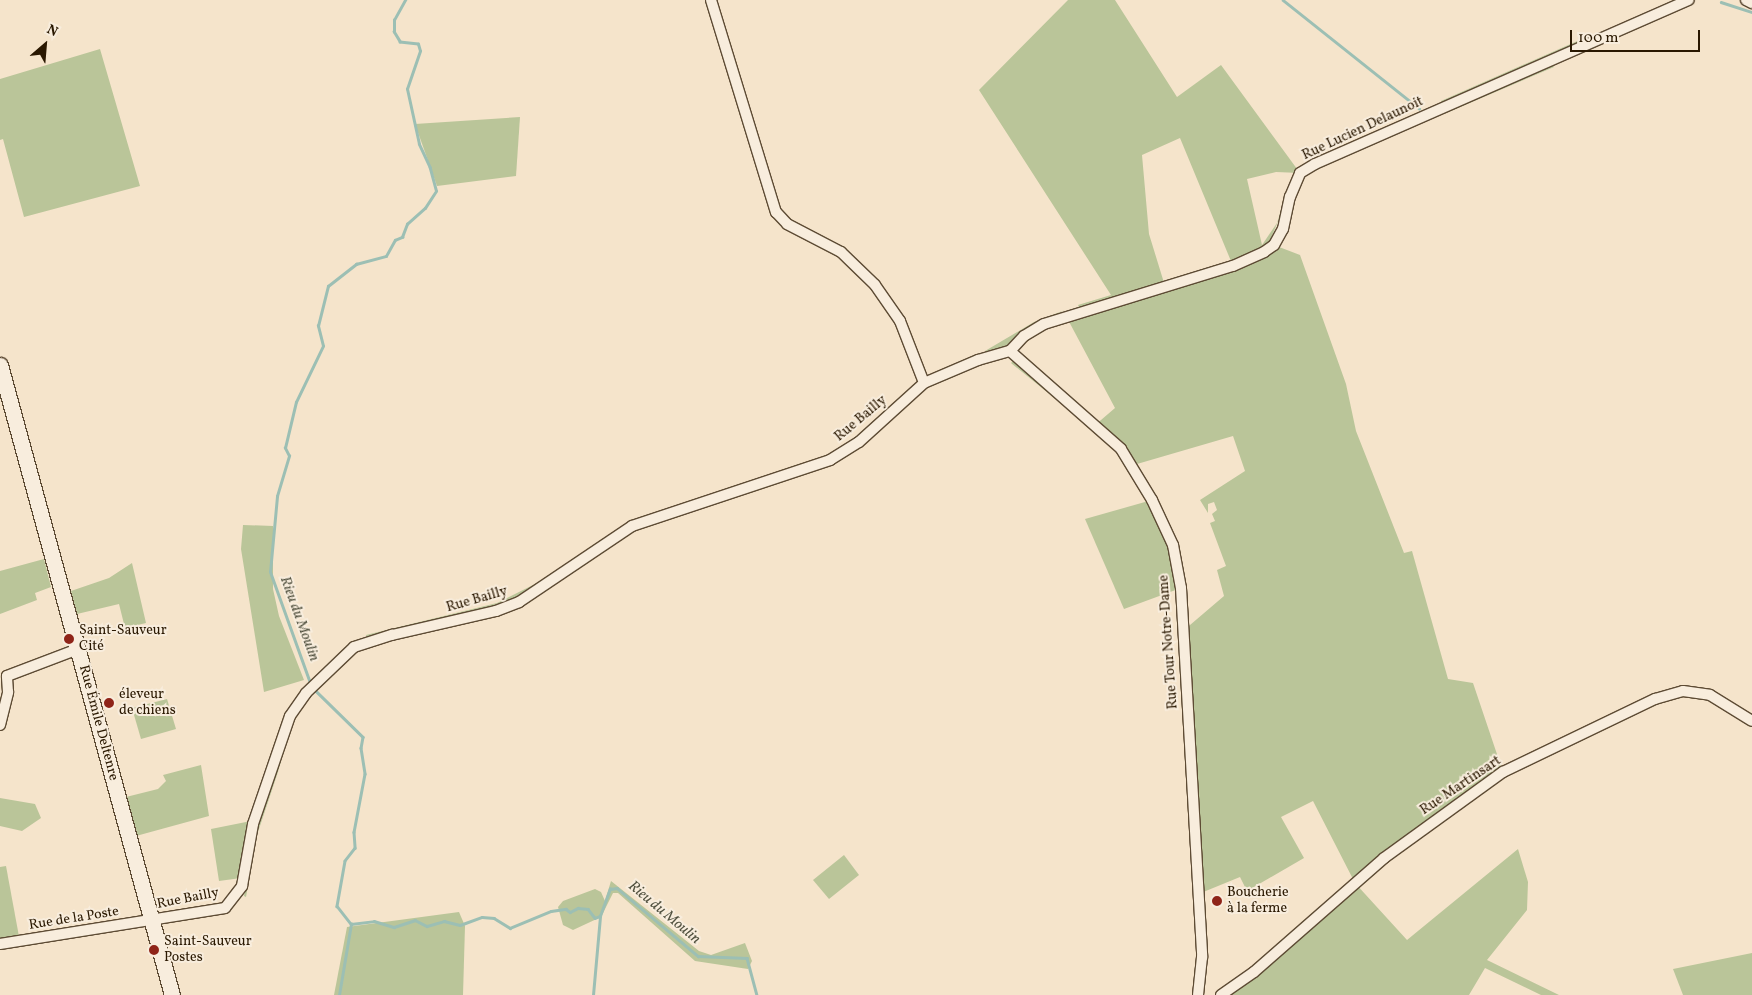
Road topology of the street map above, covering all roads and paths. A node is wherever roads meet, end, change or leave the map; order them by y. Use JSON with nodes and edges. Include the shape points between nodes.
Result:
{"nodes":[{"id":1,"x":710,"y":0,"type":"edge"},
{"id":2,"x":1689,"y":0,"type":"edge"},
{"id":3,"x":1746,"y":0,"type":"edge"},
{"id":4,"x":1752,"y":3,"type":"edge"},
{"id":5,"x":1010,"y":351,"type":"junction"},
{"id":6,"x":0,"y":365,"type":"edge"},
{"id":7,"x":924,"y":383,"type":"junction"},
{"id":8,"x":78,"y":650,"type":"junction"},
{"id":9,"x":4,"y":678,"type":"edge"},
{"id":10,"x":1752,"y":721,"type":"edge"},
{"id":11,"x":0,"y":725,"type":"edge"},
{"id":12,"x":151,"y":920,"type":"junction"},
{"id":13,"x":0,"y":944,"type":"edge"},
{"id":14,"x":172,"y":995,"type":"edge"},
{"id":15,"x":1198,"y":995,"type":"edge"},
{"id":16,"x":1221,"y":995,"type":"edge"}],
"edges":[{"from":1,"to":7,"type":"street","via":[[776,212],[787,224],[841,252],[875,285],[900,321]]},
{"from":2,"to":5,"type":"street","name":"Rue Lucien Delaunoit","via":[[1315,164],[1300,173],[1283,228],[1274,245],[1264,252],[1233,266],[1044,324],[1024,336]]},
{"from":3,"to":4,"type":"street"},
{"from":5,"to":7,"type":"street","name":"Rue Bailly","via":[[978,360]]},
{"from":5,"to":15,"type":"street","name":"Rue Tour Notre-Dame","via":[[1121,450],[1152,500],[1173,545],[1181,588],[1202,957]]},
{"from":6,"to":8,"type":"street","name":"Rue Émile Deltenre"},
{"from":7,"to":12,"type":"street","name":"Rue Bailly","via":[[859,442],[830,460],[632,526],[552,582],[496,611],[354,647],[306,693],[290,716],[253,824],[242,886],[228,906]]},
{"from":8,"to":9,"type":"street"},
{"from":8,"to":12,"type":"street","name":"Rue Émile Deltenre"},
{"from":9,"to":11,"type":"street","via":[[8,692]]},
{"from":10,"to":16,"type":"street","name":"Rue Martinsart","via":[[1710,695],[1683,691],[1655,699],[1504,772],[1384,858],[1254,972]]},
{"from":12,"to":13,"type":"street","name":"Rue de la Poste"},
{"from":12,"to":14,"type":"street","name":"Rue Émile Deltenre"}]}
